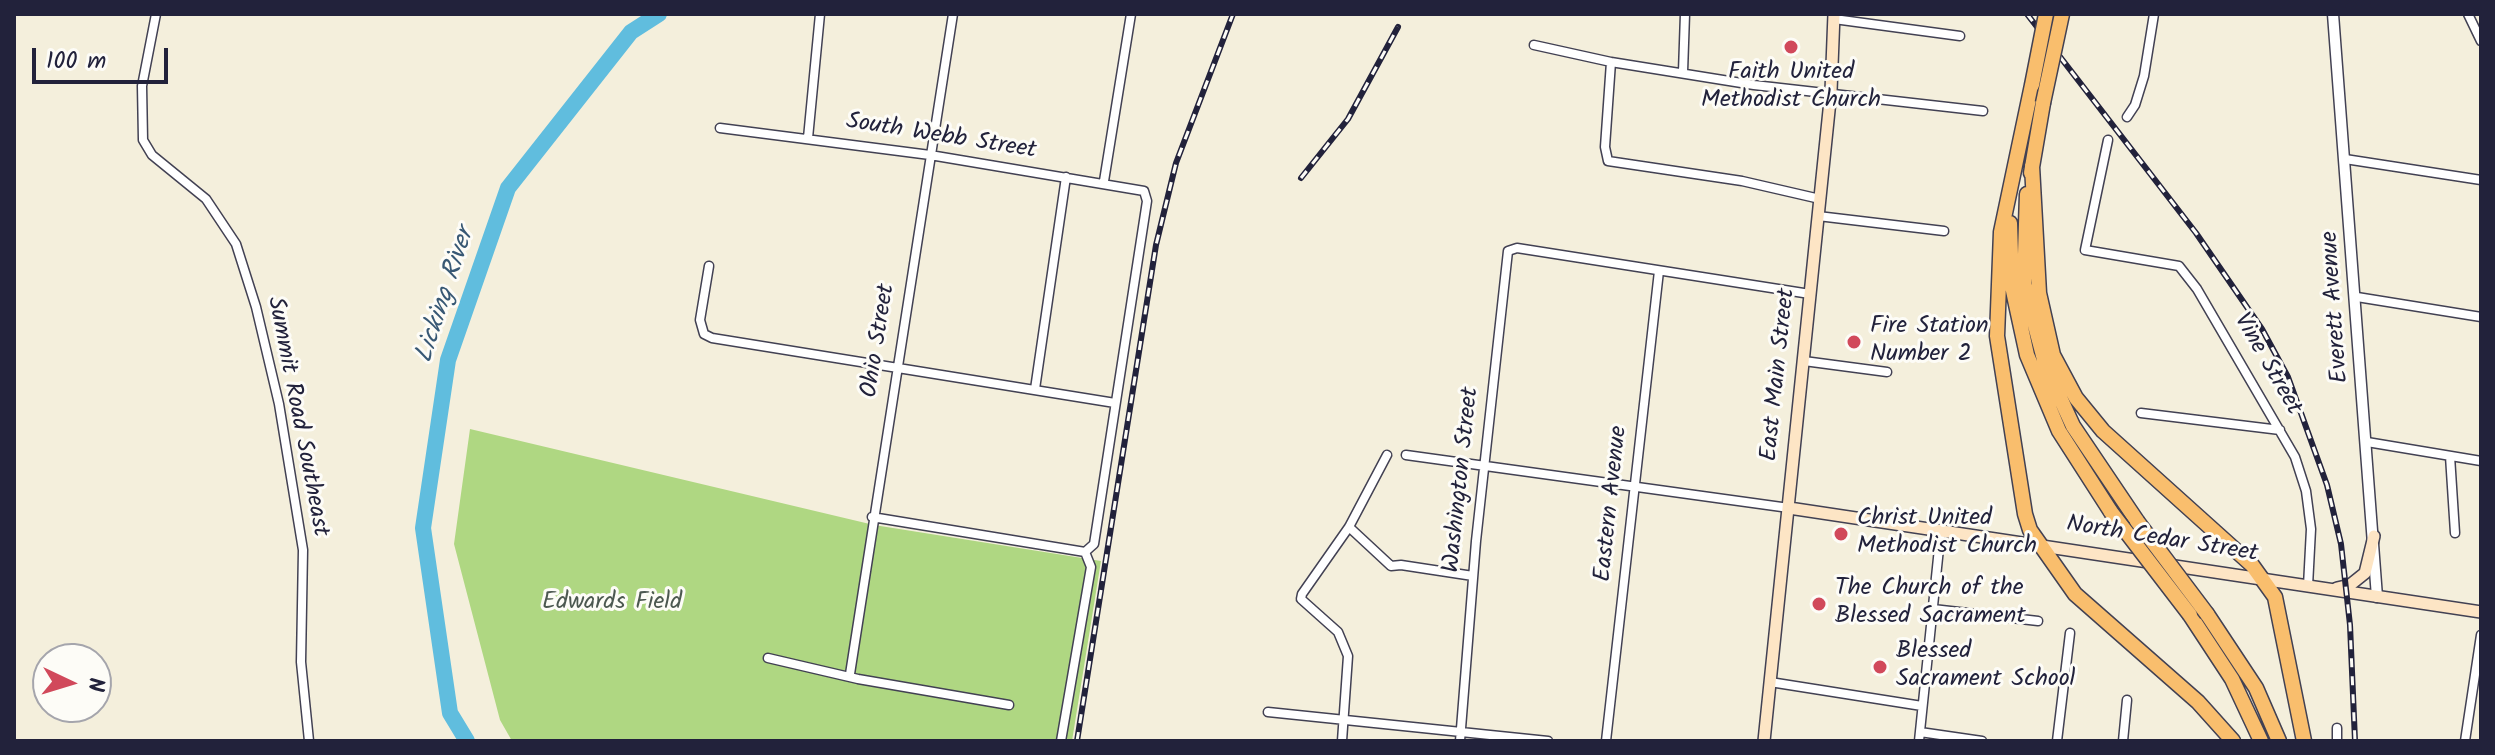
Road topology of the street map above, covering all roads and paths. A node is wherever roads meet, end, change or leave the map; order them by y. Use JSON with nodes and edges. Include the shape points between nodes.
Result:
{"nodes":[{"id":1,"x":156,"y":14,"type":"edge"},
{"id":2,"x":820,"y":14,"type":"edge"},
{"id":3,"x":953,"y":14,"type":"edge"},
{"id":4,"x":1131,"y":14,"type":"edge"},
{"id":5,"x":1685,"y":14,"type":"edge"},
{"id":6,"x":2046,"y":14,"type":"edge"},
{"id":7,"x":2062,"y":14,"type":"edge"},
{"id":8,"x":2154,"y":14,"type":"edge"},
{"id":9,"x":2333,"y":14,"type":"edge"},
{"id":10,"x":2468,"y":14,"type":"edge"},
{"id":11,"x":1834,"y":17,"type":"edge"},
{"id":12,"x":1960,"y":36,"type":"dead end"},
{"id":13,"x":2481,"y":41,"type":"edge"},
{"id":14,"x":1534,"y":45,"type":"dead end"},
{"id":15,"x":1611,"y":62,"type":"junction"},
{"id":16,"x":1683,"y":72,"type":"junction"},
{"id":17,"x":1831,"y":91,"type":"junction"},
{"id":18,"x":1983,"y":111,"type":"dead end"},
{"id":19,"x":2127,"y":117,"type":"dead end"},
{"id":20,"x":720,"y":128,"type":"dead end"},
{"id":21,"x":808,"y":138,"type":"junction"},
{"id":22,"x":2108,"y":140,"type":"dead end"},
{"id":23,"x":930,"y":155,"type":"junction"},
{"id":24,"x":2345,"y":159,"type":"junction"},
{"id":25,"x":2032,"y":166,"type":"junction"},
{"id":26,"x":1066,"y":177,"type":"junction"},
{"id":27,"x":2481,"y":180,"type":"edge"},
{"id":28,"x":1104,"y":181,"type":"junction"},
{"id":29,"x":1820,"y":199,"type":"junction"},
{"id":30,"x":2009,"y":199,"type":"junction"},
{"id":31,"x":1818,"y":216,"type":"junction"},
{"id":32,"x":1944,"y":231,"type":"dead end"},
{"id":33,"x":709,"y":266,"type":"dead end"},
{"id":34,"x":1659,"y":271,"type":"junction"},
{"id":35,"x":1810,"y":294,"type":"junction"},
{"id":36,"x":2357,"y":297,"type":"junction"},
{"id":37,"x":2481,"y":317,"type":"edge"},
{"id":38,"x":1804,"y":361,"type":"junction"},
{"id":39,"x":896,"y":366,"type":"junction"},
{"id":40,"x":1887,"y":372,"type":"dead end"},
{"id":41,"x":1035,"y":389,"type":"junction"},
{"id":42,"x":1115,"y":403,"type":"junction"},
{"id":43,"x":2141,"y":413,"type":"dead end"},
{"id":44,"x":2280,"y":430,"type":"junction"},
{"id":45,"x":2367,"y":442,"type":"junction"},
{"id":46,"x":1387,"y":455,"type":"dead end"},
{"id":47,"x":1406,"y":455,"type":"dead end"},
{"id":48,"x":2450,"y":456,"type":"junction"},
{"id":49,"x":2481,"y":461,"type":"edge"},
{"id":50,"x":1486,"y":466,"type":"junction"},
{"id":51,"x":1635,"y":486,"type":"junction"},
{"id":52,"x":1789,"y":508,"type":"junction"},
{"id":53,"x":872,"y":517,"type":"junction"},
{"id":54,"x":1349,"y":527,"type":"junction"},
{"id":55,"x":1941,"y":528,"type":"junction"},
{"id":56,"x":2455,"y":533,"type":"dead end"},
{"id":57,"x":2374,"y":536,"type":"junction"},
{"id":58,"x":2041,"y":543,"type":"junction"},
{"id":59,"x":1085,"y":552,"type":"junction"},
{"id":60,"x":1473,"y":576,"type":"junction"},
{"id":61,"x":2262,"y":579,"type":"junction"},
{"id":62,"x":2308,"y":586,"type":"junction"},
{"id":63,"x":2328,"y":590,"type":"junction"},
{"id":64,"x":2377,"y":597,"type":"junction"},
{"id":65,"x":1933,"y":609,"type":"junction"},
{"id":66,"x":2481,"y":612,"type":"edge"},
{"id":67,"x":2038,"y":621,"type":"dead end"},
{"id":68,"x":2070,"y":633,"type":"dead end"},
{"id":69,"x":2481,"y":635,"type":"edge"},
{"id":70,"x":768,"y":658,"type":"dead end"},
{"id":71,"x":850,"y":674,"type":"junction"},
{"id":72,"x":1770,"y":682,"type":"junction"},
{"id":73,"x":2127,"y":700,"type":"dead end"},
{"id":74,"x":1009,"y":705,"type":"dead end"},
{"id":75,"x":1922,"y":706,"type":"junction"},
{"id":76,"x":1268,"y":712,"type":"dead end"},
{"id":77,"x":1343,"y":720,"type":"junction"},
{"id":78,"x":2337,"y":728,"type":"dead end"},
{"id":79,"x":1461,"y":736,"type":"edge"},
{"id":80,"x":1919,"y":736,"type":"edge"},
{"id":81,"x":309,"y":741,"type":"edge"},
{"id":82,"x":1061,"y":741,"type":"edge"},
{"id":83,"x":1342,"y":741,"type":"edge"},
{"id":84,"x":1548,"y":741,"type":"edge"},
{"id":85,"x":1606,"y":741,"type":"edge"},
{"id":86,"x":1764,"y":741,"type":"edge"},
{"id":87,"x":1982,"y":741,"type":"edge"},
{"id":88,"x":2057,"y":741,"type":"edge"},
{"id":89,"x":2123,"y":741,"type":"edge"},
{"id":90,"x":2233,"y":741,"type":"edge"},
{"id":91,"x":2261,"y":741,"type":"edge"},
{"id":92,"x":2279,"y":741,"type":"edge"},
{"id":93,"x":2304,"y":741,"type":"edge"},
{"id":94,"x":2337,"y":741,"type":"edge"},
{"id":95,"x":2465,"y":741,"type":"edge"}],
"edges":[{"from":1,"to":81,"type":"street","name":"Summit Road Southeast","via":[[142,86],[143,140],[152,155],[218,214],[236,244],[256,307],[303,550],[301,662]]},
{"from":2,"to":21,"type":"street"},
{"from":3,"to":23,"type":"street","name":"Ohio Street"},
{"from":4,"to":28,"type":"street"},
{"from":5,"to":16,"type":"street"},
{"from":6,"to":30,"type":"highway","bridge":true},
{"from":7,"to":25,"type":"highway","bridge":true},
{"from":8,"to":19,"type":"street","via":[[2144,76]]},
{"from":9,"to":24,"type":"street","name":"Everett Avenue"},
{"from":10,"to":13,"type":"street"},
{"from":11,"to":12,"type":"street"},
{"from":11,"to":17,"type":"main road","name":"East Main Street"},
{"from":14,"to":15,"type":"street"},
{"from":15,"to":16,"type":"street"},
{"from":15,"to":29,"type":"street","via":[[1605,156],[1612,162],[1742,181]]},
{"from":16,"to":17,"type":"street"},
{"from":17,"to":18,"type":"street"},
{"from":17,"to":29,"type":"main road","name":"East Main Street"},
{"from":20,"to":21,"type":"street","name":"South Webb Street"},
{"from":21,"to":23,"type":"street","name":"South Webb Street"},
{"from":22,"to":44,"type":"street","name":"Vine Street","via":[[2085,250],[2179,266],[2221,326]]},
{"from":23,"to":26,"type":"street","name":"South Webb Street"},
{"from":23,"to":39,"type":"street","name":"Ohio Street"},
{"from":24,"to":27,"type":"street"},
{"from":24,"to":36,"type":"street","name":"Everett Avenue"},
{"from":25,"to":61,"type":"highway","via":[[2046,331],[2076,398],[2103,431]]},
{"from":25,"to":92,"type":"highway","bridge":true,"via":[[2024,284],[2037,338],[2073,426],[2256,688]]},
{"from":26,"to":28,"type":"street","name":"South Webb Street"},
{"from":26,"to":41,"type":"street"},
{"from":28,"to":42,"type":"street","name":"South Webb Street","via":[[1139,188],[1147,201]]},
{"from":29,"to":31,"type":"main road","name":"East Main Street"},
{"from":30,"to":58,"type":"highway","via":[[2001,232],[1997,336],[2025,514]]},
{"from":30,"to":91,"type":"highway","bridge":true,"via":[[2012,286],[2027,355],[2059,431],[2232,679]]},
{"from":31,"to":32,"type":"street"},
{"from":31,"to":35,"type":"main road","name":"East Main Street"},
{"from":33,"to":39,"type":"street","via":[[700,320],[704,334]]},
{"from":34,"to":35,"type":"street"},
{"from":34,"to":50,"type":"street","name":"Washington Street","via":[[1525,250],[1512,249],[1504,258]]},
{"from":34,"to":51,"type":"street","name":"Eastern Avenue"},
{"from":35,"to":38,"type":"main road","name":"East Main Street"},
{"from":36,"to":37,"type":"street"},
{"from":36,"to":45,"type":"street","name":"Everett Avenue"},
{"from":38,"to":40,"type":"street"},
{"from":38,"to":52,"type":"main road","name":"East Main Street"},
{"from":39,"to":41,"type":"street"},
{"from":39,"to":53,"type":"street","name":"Ohio Street"},
{"from":41,"to":42,"type":"street"},
{"from":42,"to":59,"type":"street","via":[[1094,544]]},
{"from":43,"to":44,"type":"street"},
{"from":44,"to":62,"type":"street","name":"Vine Street","via":[[2295,457],[2308,503]]},
{"from":45,"to":48,"type":"street"},
{"from":45,"to":57,"type":"street","name":"Everett Avenue"},
{"from":46,"to":54,"type":"street"},
{"from":47,"to":50,"type":"street"},
{"from":48,"to":49,"type":"street"},
{"from":48,"to":56,"type":"street"},
{"from":50,"to":51,"type":"street"},
{"from":50,"to":60,"type":"street","name":"Washington Street"},
{"from":51,"to":52,"type":"street"},
{"from":51,"to":85,"type":"street","name":"Eastern Avenue"},
{"from":52,"to":55,"type":"main road","name":"North Cedar Street"},
{"from":52,"to":72,"type":"main road","name":"East Main Street"},
{"from":53,"to":59,"type":"street"},
{"from":53,"to":71,"type":"street","name":"Ohio Street"},
{"from":54,"to":60,"type":"street","via":[[1391,566]]},
{"from":54,"to":77,"type":"street","via":[[1301,599],[1343,640],[1349,667]]},
{"from":55,"to":58,"type":"main road","name":"North Cedar Street"},
{"from":55,"to":65,"type":"street"},
{"from":57,"to":63,"type":"main road","via":[[2365,573],[2350,585]]},
{"from":57,"to":64,"type":"street","name":"Everett Avenue"},
{"from":58,"to":61,"type":"main road","name":"North Cedar Street"},
{"from":58,"to":90,"type":"highway","via":[[2075,594],[2198,702]]},
{"from":59,"to":82,"type":"street","via":[[1091,567]]},
{"from":60,"to":79,"type":"street","name":"Washington Street"},
{"from":61,"to":62,"type":"main road","name":"North Cedar Street"},
{"from":61,"to":93,"type":"highway","via":[[2275,597]]},
{"from":62,"to":63,"type":"main road","name":"North Cedar Street"},
{"from":63,"to":64,"type":"main road","name":"North Cedar Street"},
{"from":64,"to":66,"type":"main road","name":"North Cedar Street"},
{"from":65,"to":67,"type":"street"},
{"from":65,"to":75,"type":"street"},
{"from":68,"to":88,"type":"street"},
{"from":69,"to":95,"type":"street"},
{"from":70,"to":71,"type":"street"},
{"from":71,"to":74,"type":"street"},
{"from":72,"to":75,"type":"street"},
{"from":72,"to":86,"type":"main road","name":"East Main Street"},
{"from":73,"to":89,"type":"street"},
{"from":75,"to":80,"type":"street"},
{"from":76,"to":77,"type":"street"},
{"from":77,"to":79,"type":"street"},
{"from":77,"to":83,"type":"street"},
{"from":78,"to":94,"type":"street"},
{"from":79,"to":84,"type":"street"},
{"from":80,"to":87,"type":"street"}]}
